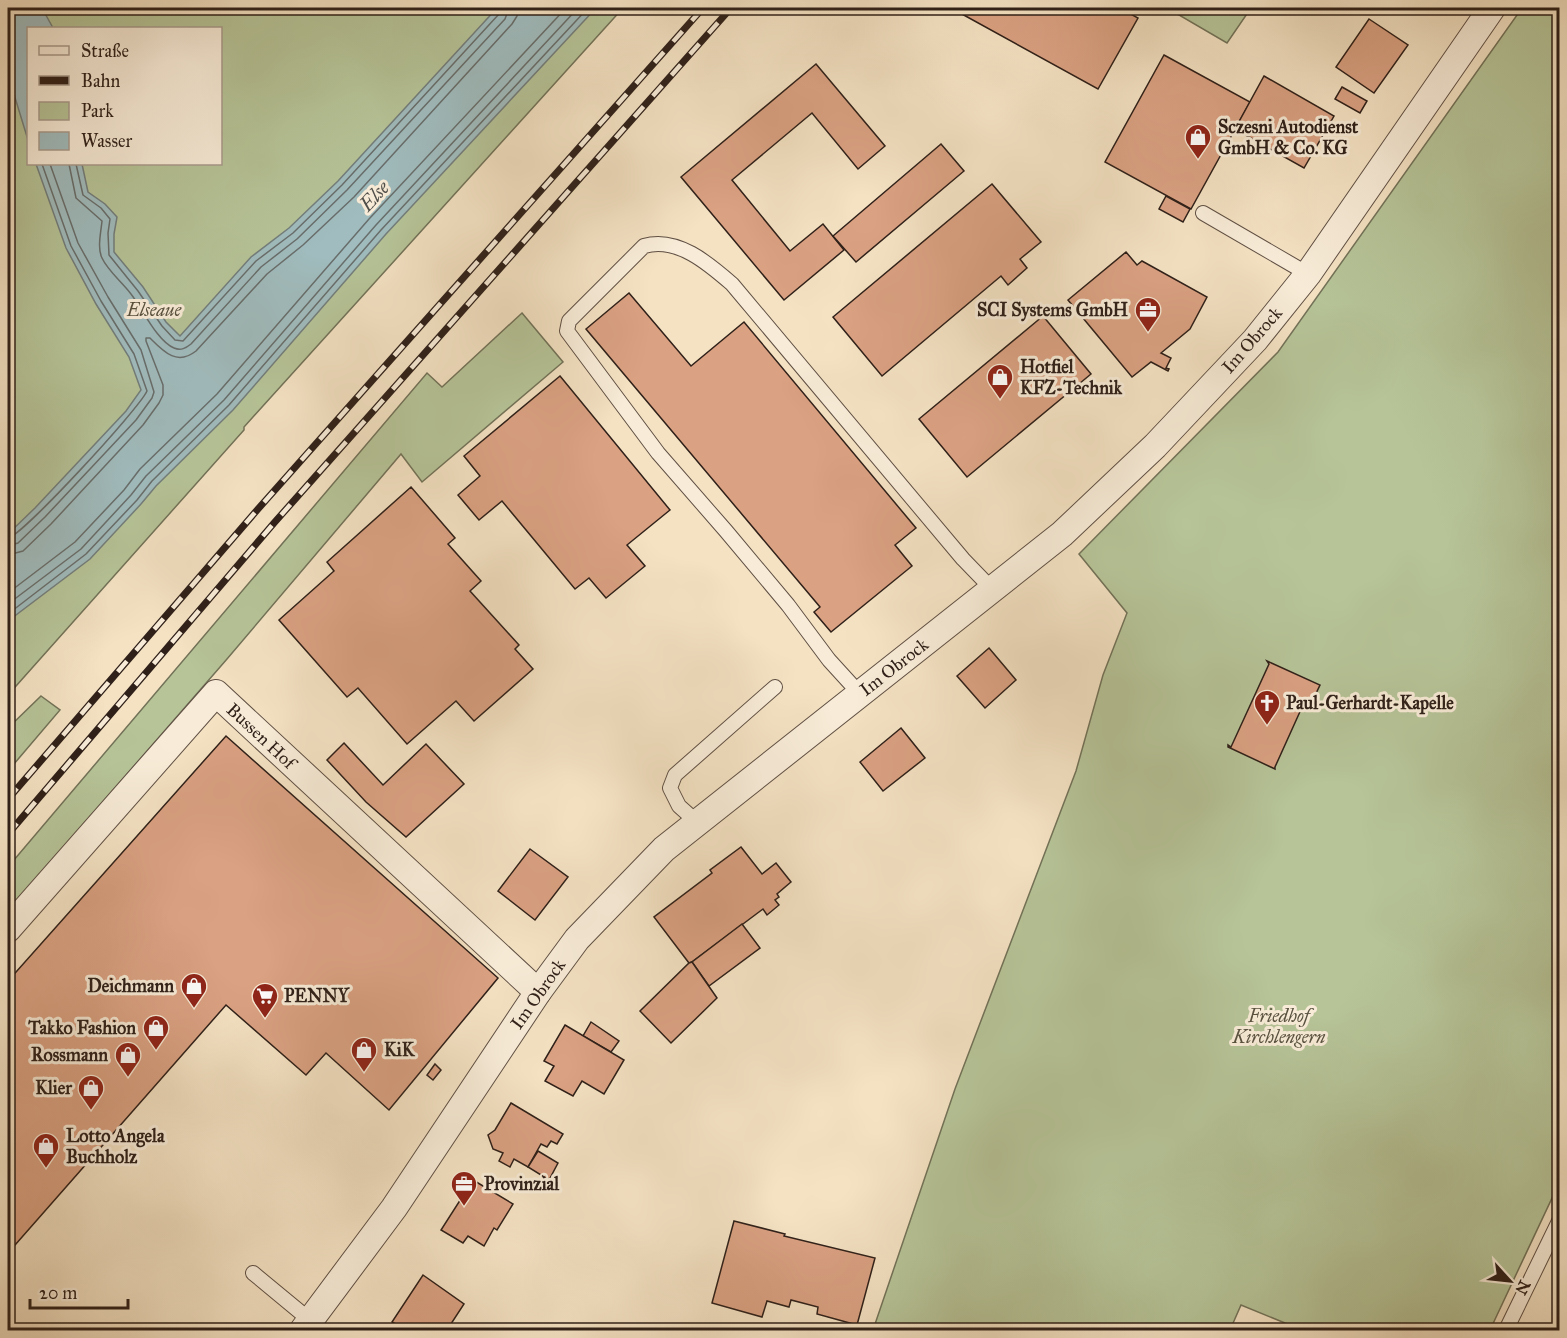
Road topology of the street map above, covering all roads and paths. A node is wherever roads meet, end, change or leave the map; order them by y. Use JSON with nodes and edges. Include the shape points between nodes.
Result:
{"nodes":[{"id":1,"x":1492,"y":8,"type":"edge"},
{"id":2,"x":1203,"y":213,"type":"dead end"},
{"id":3,"x":1308,"y":274,"type":"junction"},
{"id":4,"x":992,"y":589,"type":"junction"},
{"id":5,"x":775,"y":687,"type":"dead end"},
{"id":6,"x":860,"y":694,"type":"junction"},
{"id":7,"x":698,"y":823,"type":"junction"},
{"id":8,"x":8,"y":929,"type":"edge"},
{"id":9,"x":538,"y":992,"type":"junction"},
{"id":10,"x":1560,"y":1219,"type":"edge"},
{"id":11,"x":253,"y":1273,"type":"dead end"},
{"id":12,"x":307,"y":1326,"type":"edge"},
{"id":13,"x":1506,"y":1330,"type":"edge"}],
"edges":[{"from":1,"to":3,"type":"street","name":"Im Obrock"},
{"from":2,"to":3,"type":"lane"},
{"from":3,"to":4,"type":"street","name":"Im Obrock","via":[[1255,340],[1155,446],[1062,534]]},
{"from":4,"to":6,"type":"street","name":"Im Obrock"},
{"from":4,"to":6,"type":"lane","via":[[732,284],[689,253],[668,244],[644,246],[569,321],[567,331],[658,453]]},
{"from":5,"to":7,"type":"lane","via":[[675,775],[670,788],[679,806]]},
{"from":6,"to":7,"type":"street","name":"Im Obrock"},
{"from":7,"to":9,"type":"street","name":"Im Obrock","via":[[664,849],[577,939]]},
{"from":8,"to":9,"type":"street","name":"Bussen Hof","via":[[216,693]]},
{"from":9,"to":12,"type":"street","name":"Im Obrock","via":[[394,1208]]},
{"from":10,"to":13,"type":"lane"},
{"from":11,"to":12,"type":"lane"}]}
